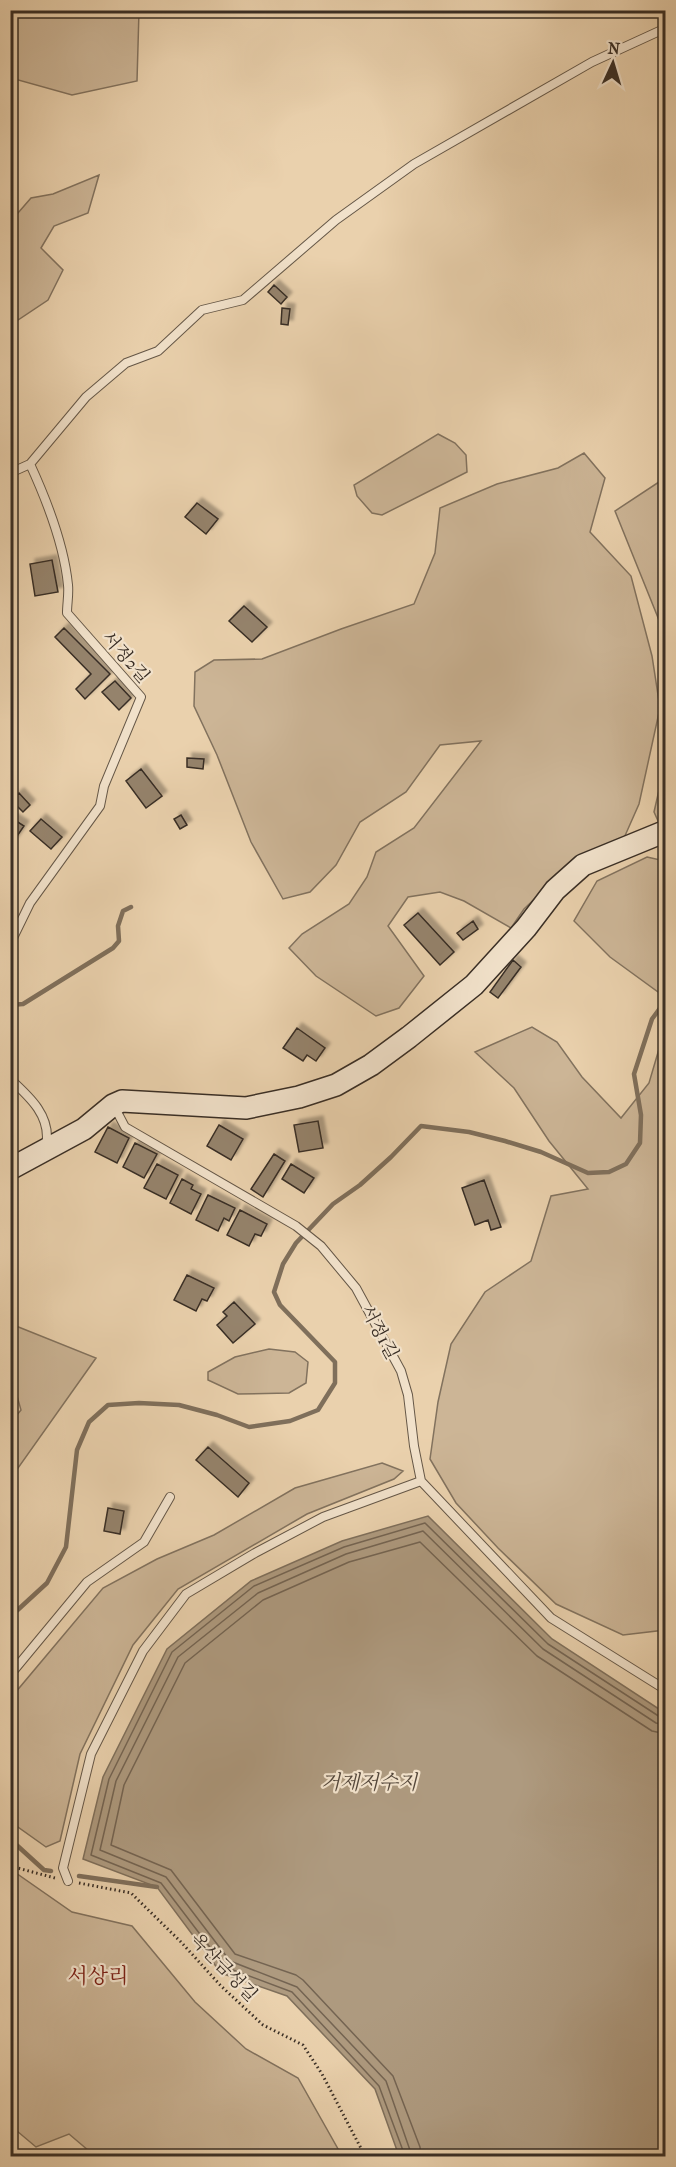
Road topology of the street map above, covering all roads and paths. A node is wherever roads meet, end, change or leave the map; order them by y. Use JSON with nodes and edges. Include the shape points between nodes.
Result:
{"nodes":[{"id":1,"x":666,"y":28,"type":"edge"},
{"id":2,"x":30,"y":464,"type":"junction"},
{"id":3,"x":10,"y":473,"type":"edge"},
{"id":4,"x":666,"y":831,"type":"edge"},
{"id":5,"x":10,"y":944,"type":"edge"},
{"id":6,"x":10,"y":1079,"type":"edge"},
{"id":7,"x":113,"y":1105,"type":"junction"},
{"id":8,"x":46,"y":1150,"type":"junction"},
{"id":9,"x":10,"y":1169,"type":"edge"},
{"id":10,"x":421,"y":1481,"type":"junction"},
{"id":11,"x":170,"y":1497,"type":"dead end"},
{"id":12,"x":10,"y":1675,"type":"edge"},
{"id":13,"x":666,"y":1690,"type":"edge"},
{"id":14,"x":10,"y":1866,"type":"edge"},
{"id":15,"x":68,"y":1881,"type":"junction"},
{"id":16,"x":364,"y":2157,"type":"edge"}],
"edges":[{"from":1,"to":2,"type":"lane","via":[[592,62],[414,164],[336,220],[243,300],[202,310],[158,351],[126,363],[86,398]]},
{"from":2,"to":3,"type":"lane"},
{"from":2,"to":5,"type":"lane","name":"서정2길","via":[[58,539],[68,585],[67,614],[141,697],[104,786],[100,806],[30,903]]},
{"from":4,"to":7,"type":"street","via":[[584,865],[555,890],[474,986],[371,1065],[336,1085],[246,1108],[140,1101]]},
{"from":6,"to":8,"type":"lane","via":[[31,1098],[42,1116],[49,1133]]},
{"from":7,"to":8,"type":"street","via":[[84,1130]]},
{"from":7,"to":10,"type":"lane","name":"서정1길","via":[[125,1127],[296,1226],[321,1246],[356,1288],[401,1371]]},
{"from":8,"to":9,"type":"street"},
{"from":10,"to":13,"type":"lane","name":"서정1길","via":[[551,1618]]},
{"from":10,"to":15,"type":"lane","via":[[323,1517],[186,1594],[142,1651],[91,1754],[63,1868]]},
{"from":11,"to":12,"type":"lane","via":[[144,1542],[87,1582]]},
{"from":14,"to":15,"type":"path","name":"옥산금성길"},
{"from":15,"to":16,"type":"path","name":"옥산금성길","via":[[131,1893],[262,2025],[303,2045]]}]}
